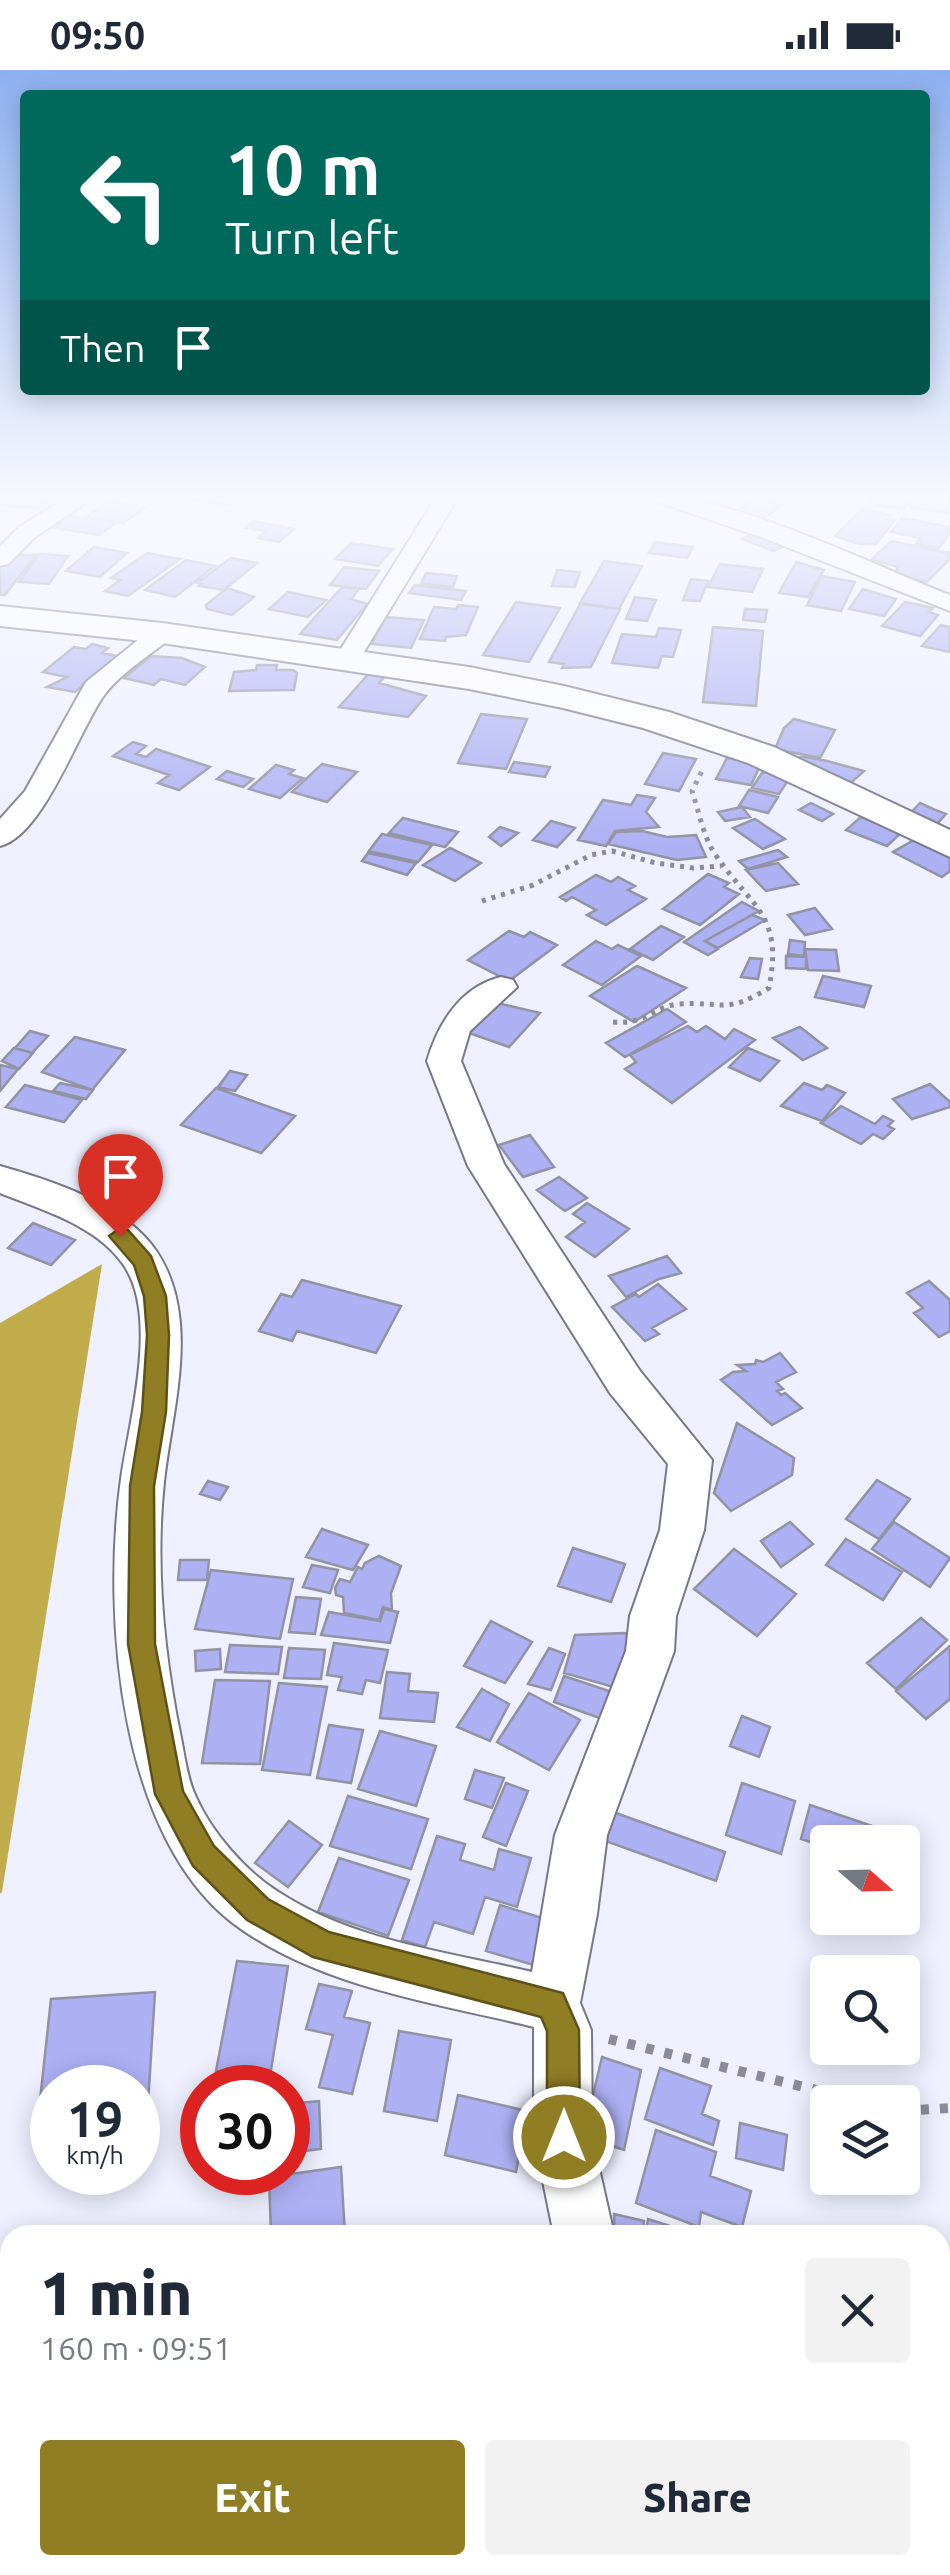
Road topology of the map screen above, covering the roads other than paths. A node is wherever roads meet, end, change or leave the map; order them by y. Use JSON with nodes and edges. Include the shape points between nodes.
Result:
{"nodes":[{"id":1,"x":376,"y":613,"type":"edge"},
{"id":2,"x":0,"y":616,"type":"edge"},
{"id":3,"x":162,"y":633,"type":"junction"},
{"id":4,"x":347,"y":660,"type":"junction"},
{"id":5,"x":0,"y":837,"type":"edge"},
{"id":6,"x":950,"y":845,"type":"edge"},
{"id":7,"x":501,"y":987,"type":"dead end"},
{"id":8,"x":0,"y":1180,"type":"edge"},
{"id":9,"x":557,"y":2017,"type":"junction"},
{"id":10,"x":582,"y":2225,"type":"edge"}],
"edges":[{"from":1,"to":4,"type":"street"},
{"from":2,"to":3,"type":"street"},
{"from":3,"to":4,"type":"street"},
{"from":3,"to":5,"type":"street","via":[[95,688],[37,794]]},
{"from":4,"to":6,"type":"street","via":[[469,678],[656,720],[761,756]]},
{"from":7,"to":9,"type":"street","via":[[454,1028],[444,1061],[486,1166],[625,1382],[690,1460],[682,1530],[653,1616],[650,1650],[581,1835]]},
{"from":8,"to":9,"type":"street","via":[[85,1214],[120,1236],[144,1262],[155,1296],[154,1412],[142,1486],[142,1644],[169,1794],[204,1856],[257,1910],[324,1946]]},
{"from":9,"to":10,"type":"street","via":[[564,2137]]}]}
